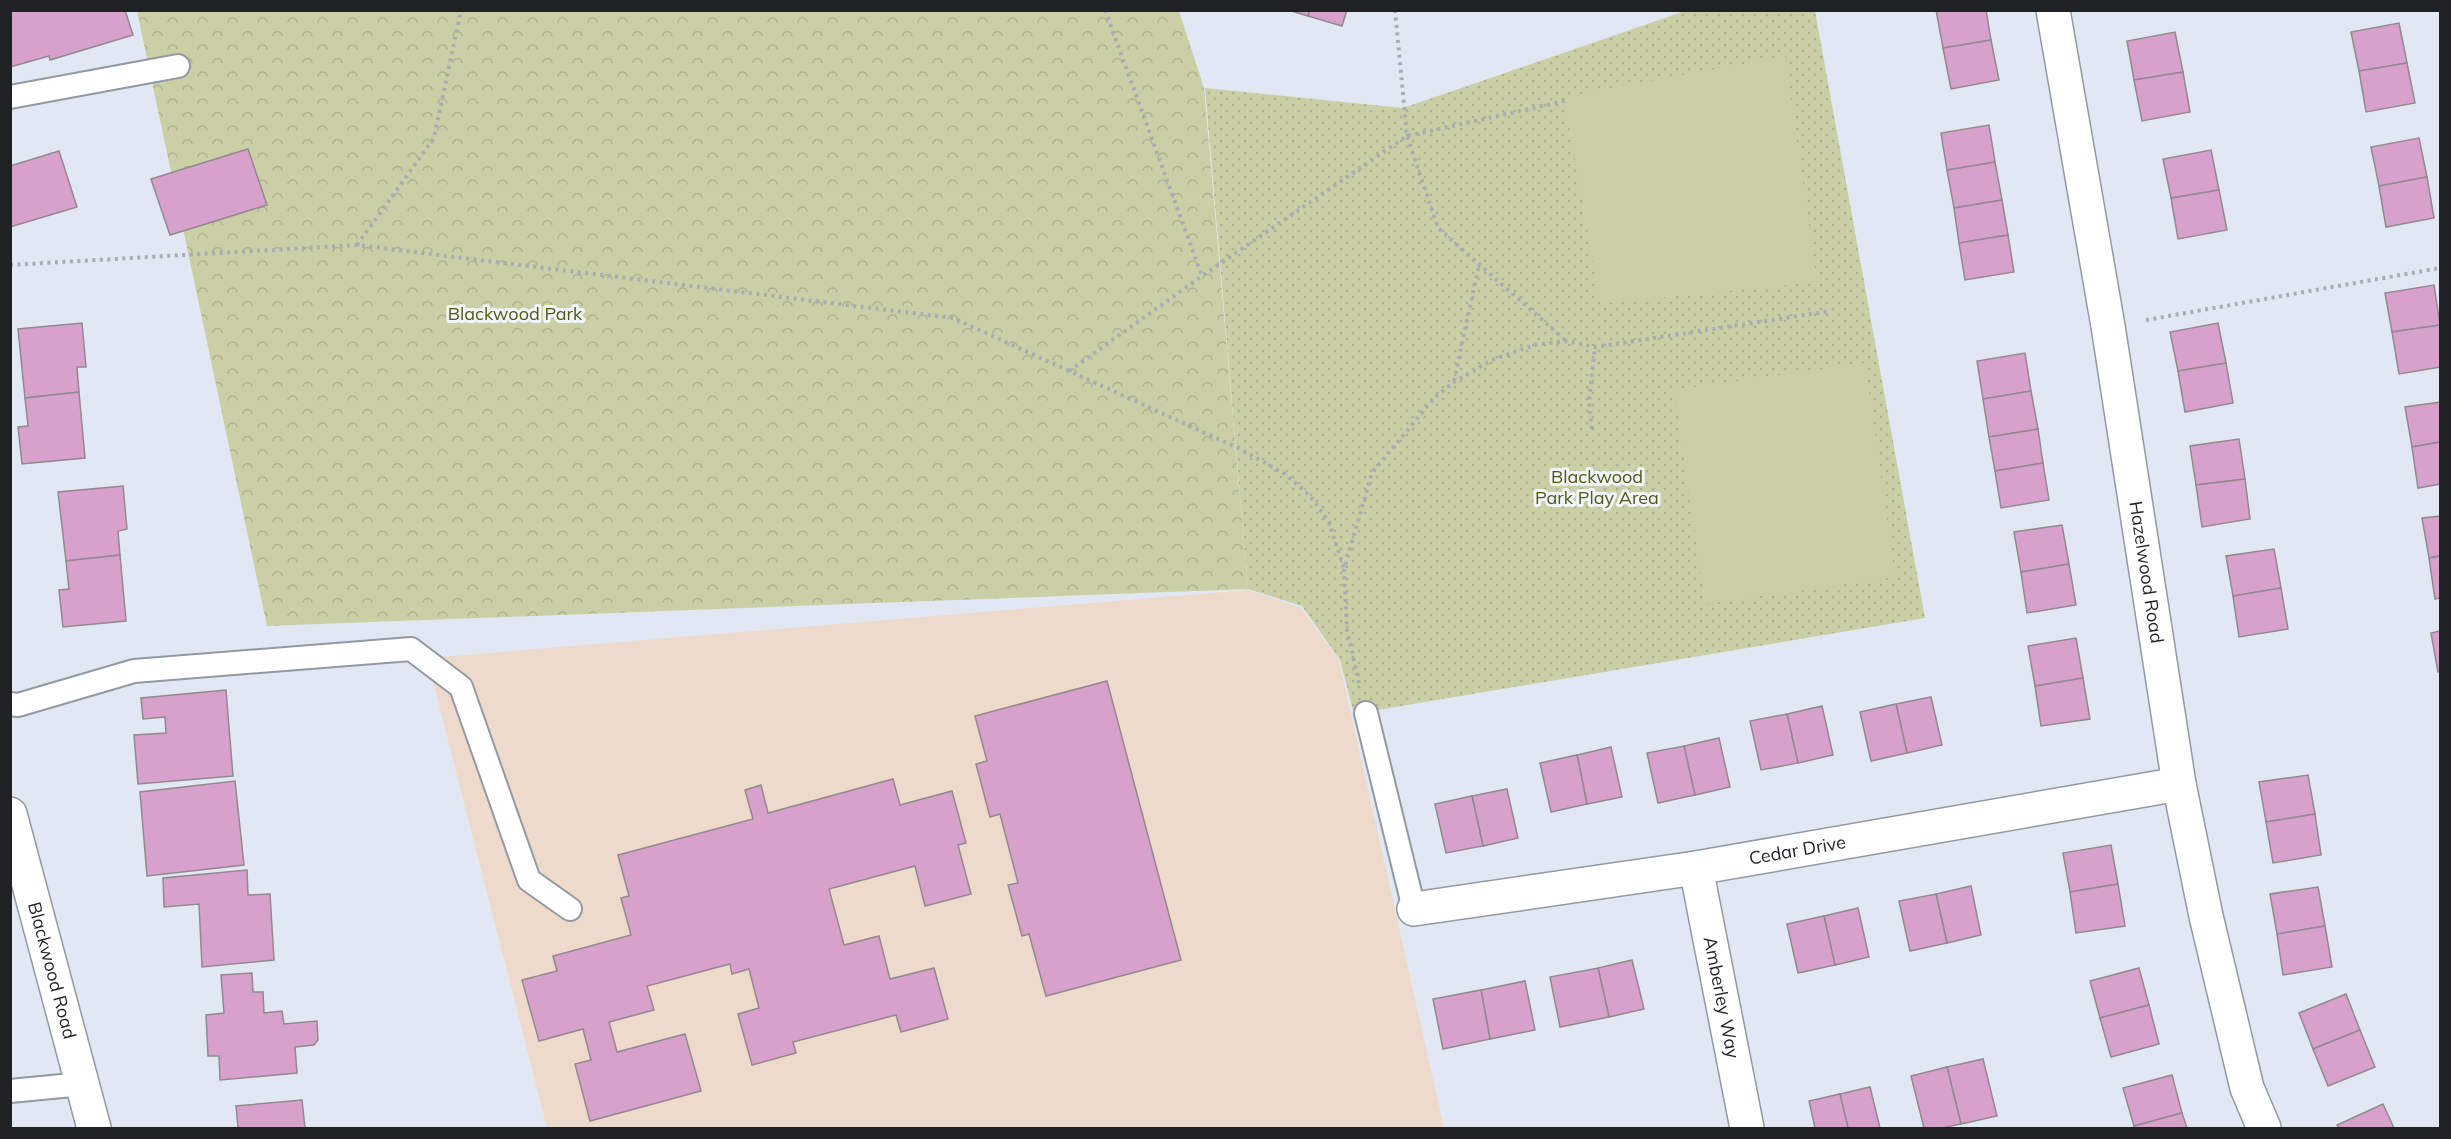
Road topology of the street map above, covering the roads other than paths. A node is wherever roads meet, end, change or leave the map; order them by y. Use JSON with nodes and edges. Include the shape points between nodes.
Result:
{"nodes":[{"id":1,"x":2054,"y":10,"type":"edge"},
{"id":2,"x":178,"y":66,"type":"dead end"},
{"id":3,"x":10,"y":97,"type":"edge"},
{"id":4,"x":10,"y":704,"type":"edge"},
{"id":5,"x":1366,"y":713,"type":"road end"},
{"id":6,"x":2179,"y":784,"type":"junction"},
{"id":7,"x":10,"y":814,"type":"edge"},
{"id":8,"x":1696,"y":868,"type":"junction"},
{"id":9,"x":570,"y":909,"type":"dead end"},
{"id":10,"x":1414,"y":909,"type":"joint"},
{"id":11,"x":83,"y":1084,"type":"junction"},
{"id":12,"x":10,"y":1091,"type":"edge"},
{"id":13,"x":94,"y":1128,"type":"edge"},
{"id":14,"x":1747,"y":1128,"type":"edge"},
{"id":15,"x":2264,"y":1128,"type":"edge"}],
"edges":[{"from":1,"to":6,"type":"street","name":"Hazelwood Road"},
{"from":2,"to":3,"type":"lane"},
{"from":4,"to":9,"type":"lane","via":[[18,705],[134,671],[411,649],[461,687],[529,880]]},
{"from":5,"to":10,"type":"lane"},
{"from":6,"to":8,"type":"street","name":"Cedar Drive"},
{"from":6,"to":15,"type":"street","name":"Hazelwood Road","via":[[2247,1088]]},
{"from":7,"to":11,"type":"street","name":"Blackwood Road"},
{"from":8,"to":10,"type":"street","name":"Cedar Drive"},
{"from":8,"to":14,"type":"street","name":"Amberley Way"},
{"from":11,"to":12,"type":"lane"},
{"from":11,"to":13,"type":"street","name":"Blackwood Road"}]}
